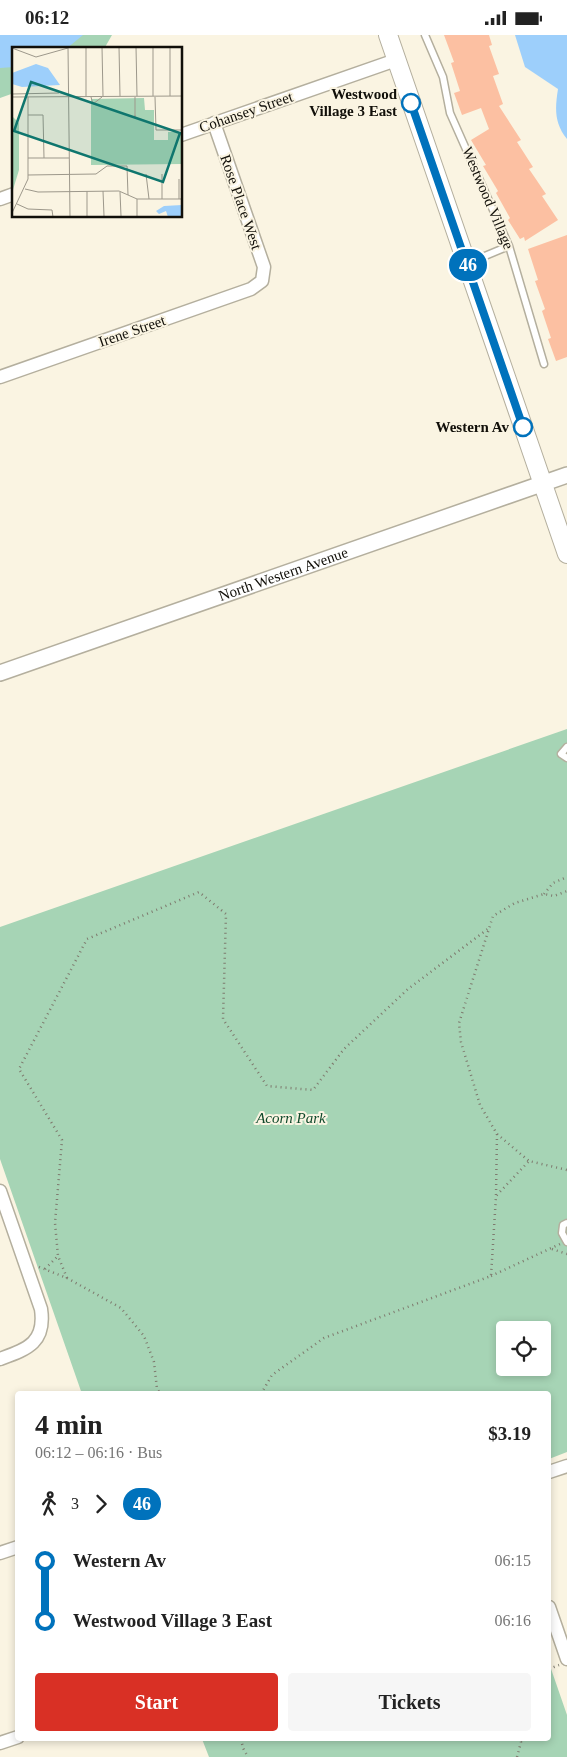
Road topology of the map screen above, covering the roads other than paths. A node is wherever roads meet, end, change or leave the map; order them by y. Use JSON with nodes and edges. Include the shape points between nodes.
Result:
{"nodes":[{"id":1,"x":388,"y":35,"type":"edge"},
{"id":2,"x":425,"y":35,"type":"edge"},
{"id":3,"x":396,"y":60,"type":"junction"},
{"id":4,"x":214,"y":123,"type":"junction"},
{"id":5,"x":182,"y":135,"type":"edge"},
{"id":6,"x":12,"y":195,"type":"edge"},
{"id":7,"x":0,"y":199,"type":"edge"},
{"id":8,"x":510,"y":245,"type":"junction"},
{"id":9,"x":467,"y":263,"type":"junction"},
{"id":10,"x":262,"y":281,"type":"joint"},
{"id":11,"x":544,"y":364,"type":"dead end"},
{"id":12,"x":0,"y":377,"type":"edge"},
{"id":13,"x":567,"y":475,"type":"edge"},
{"id":14,"x":542,"y":484,"type":"junction"},
{"id":15,"x":567,"y":554,"type":"edge"},
{"id":16,"x":0,"y":673,"type":"edge"},
{"id":17,"x":567,"y":747,"type":"edge"},
{"id":18,"x":567,"y":758,"type":"edge"},
{"id":19,"x":0,"y":1191,"type":"edge"},
{"id":20,"x":567,"y":1223,"type":"edge"},
{"id":21,"x":566,"y":1242,"type":"edge"},
{"id":22,"x":0,"y":1359,"type":"edge"},
{"id":23,"x":567,"y":1466,"type":"edge"},
{"id":24,"x":551,"y":1471,"type":"edge"},
{"id":25,"x":15,"y":1548,"type":"edge"},
{"id":26,"x":0,"y":1553,"type":"edge"},
{"id":27,"x":551,"y":1613,"type":"edge"},
{"id":28,"x":567,"y":1659,"type":"edge"},
{"id":29,"x":15,"y":1738,"type":"edge"},
{"id":30,"x":0,"y":1743,"type":"edge"}],
"edges":[{"from":1,"to":3,"type":"main road"},
{"from":2,"to":8,"type":"lane","name":"Westwood Village","via":[[443,77],[450,113]]},
{"from":3,"to":4,"type":"street","name":"Cohansey Street"},
{"from":3,"to":9,"type":"main road"},
{"from":4,"to":5,"type":"street","name":"Cohansey Street"},
{"from":4,"to":10,"type":"street","name":"Rose Place West","via":[[264,267]]},
{"from":6,"to":7,"type":"street"},
{"from":8,"to":9,"type":"lane"},
{"from":8,"to":11,"type":"lane","name":"Westwood Village"},
{"from":9,"to":14,"type":"main road"},
{"from":10,"to":12,"type":"street","name":"Irene Street","via":[[251,289]]},
{"from":13,"to":14,"type":"street","name":"North Western Avenue"},
{"from":14,"to":15,"type":"main road"},
{"from":14,"to":16,"type":"street","name":"North Western Avenue"},
{"from":17,"to":18,"type":"lane","via":[[562,755]]},
{"from":19,"to":22,"type":"street","via":[[42,1309],[43,1320],[34,1343],[24,1351]]},
{"from":20,"to":21,"type":"lane","via":[[563,1225],[562,1233]]},
{"from":23,"to":24,"type":"street"},
{"from":25,"to":26,"type":"street"},
{"from":27,"to":28,"type":"street"},
{"from":29,"to":30,"type":"street"}]}
